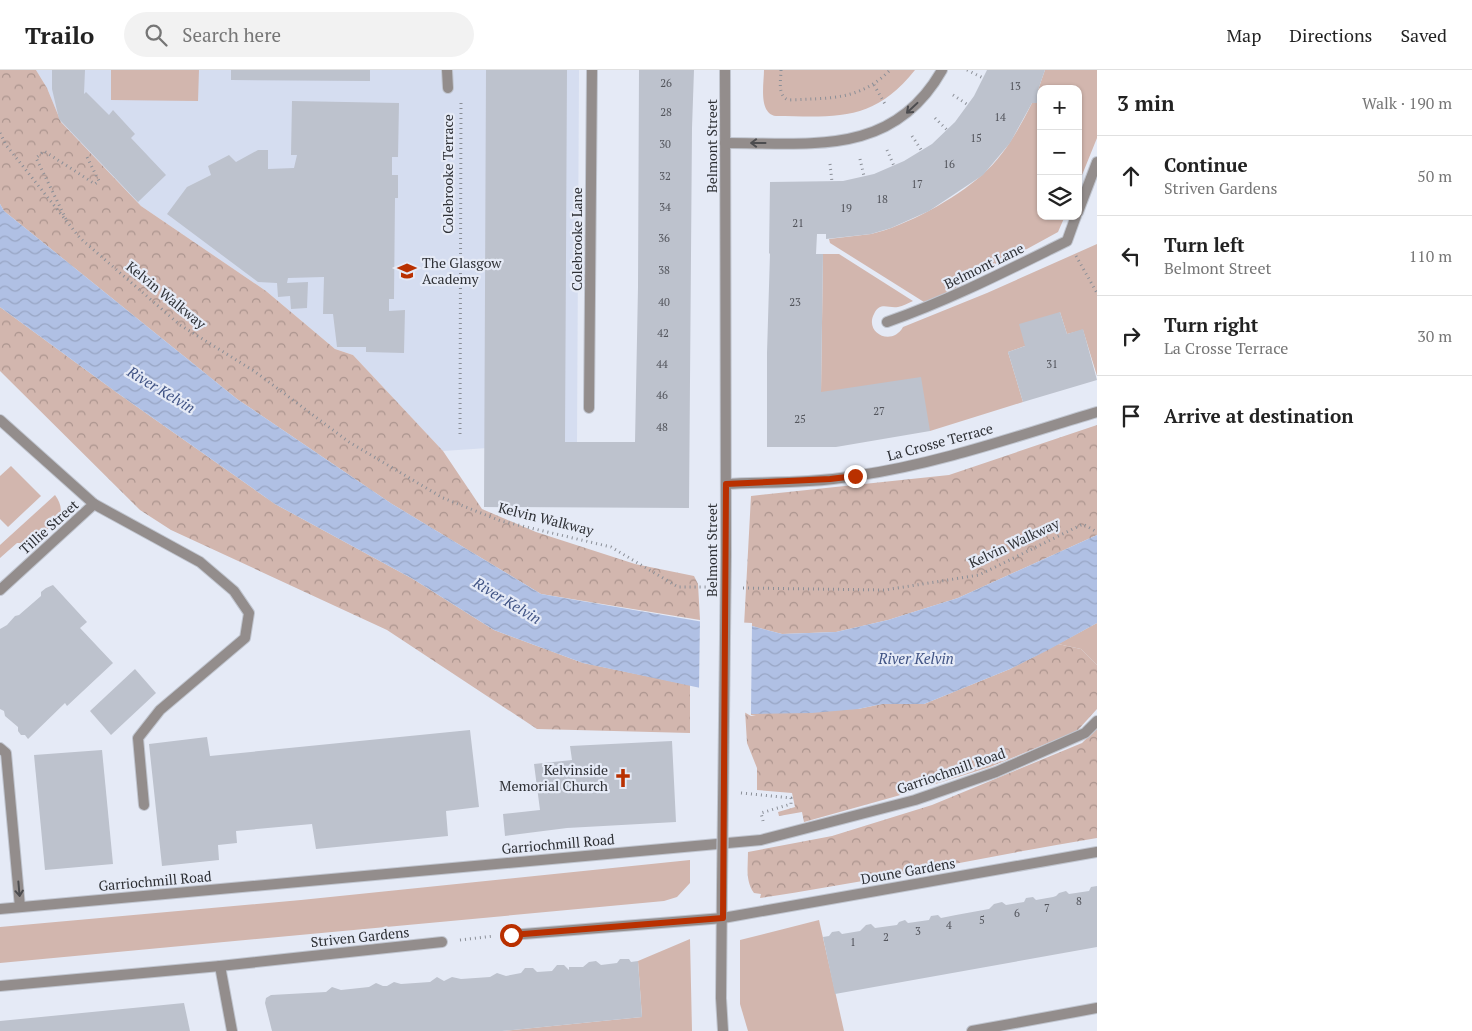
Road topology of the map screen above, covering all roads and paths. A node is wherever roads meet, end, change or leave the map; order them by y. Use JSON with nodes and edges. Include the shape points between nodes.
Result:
{"nodes":[{"id":1,"x":447,"y":70,"type":"edge"},
{"id":2,"x":592,"y":70,"type":"edge"},
{"id":3,"x":726,"y":70,"type":"edge"},
{"id":4,"x":781,"y":70,"type":"edge"},
{"id":5,"x":890,"y":70,"type":"edge"},
{"id":6,"x":942,"y":70,"type":"edge"},
{"id":7,"x":967,"y":70,"type":"edge"},
{"id":8,"x":983,"y":78,"type":"dead end"},
{"id":9,"x":874,"y":85,"type":"junction"},
{"id":10,"x":448,"y":88,"type":"joint"},
{"id":11,"x":953,"y":95,"type":"dead end"},
{"id":12,"x":885,"y":104,"type":"dead end"},
{"id":13,"x":968,"y":105,"type":"dead end"},
{"id":14,"x":935,"y":118,"type":"dead end"},
{"id":15,"x":947,"y":130,"type":"dead end"},
{"id":16,"x":0,"y":133,"type":"edge"},
{"id":17,"x":912,"y":136,"type":"dead end"},
{"id":18,"x":725,"y":143,"type":"junction"},
{"id":19,"x":887,"y":150,"type":"dead end"},
{"id":20,"x":922,"y":151,"type":"dead end"},
{"id":21,"x":86,"y":155,"type":"dead end"},
{"id":22,"x":860,"y":159,"type":"dead end"},
{"id":23,"x":1097,"y":162,"type":"edge"},
{"id":24,"x":830,"y":164,"type":"dead end"},
{"id":25,"x":894,"y":166,"type":"dead end"},
{"id":26,"x":864,"y":176,"type":"dead end"},
{"id":27,"x":832,"y":182,"type":"dead end"},
{"id":28,"x":1082,"y":201,"type":"edge"},
{"id":29,"x":1075,"y":220,"type":"edge"},
{"id":30,"x":69,"y":225,"type":"junction"},
{"id":31,"x":1067,"y":241,"type":"junction"},
{"id":32,"x":1097,"y":293,"type":"edge"},
{"id":33,"x":887,"y":322,"type":"dead end"},
{"id":34,"x":589,"y":408,"type":"dead end"},
{"id":35,"x":1097,"y":412,"type":"edge"},
{"id":36,"x":0,"y":420,"type":"edge"},
{"id":37,"x":460,"y":434,"type":"dead end"},
{"id":38,"x":726,"y":484,"type":"junction"},
{"id":39,"x":94,"y":504,"type":"junction"},
{"id":40,"x":1097,"y":532,"type":"edge"},
{"id":41,"x":707,"y":587,"type":"dead end"},
{"id":42,"x":737,"y":588,"type":"dead end"},
{"id":43,"x":0,"y":590,"type":"edge"},
{"id":44,"x":1097,"y":722,"type":"edge"},
{"id":45,"x":0,"y":748,"type":"edge"},
{"id":46,"x":723,"y":792,"type":"junction"},
{"id":47,"x":144,"y":805,"type":"dead end"},
{"id":48,"x":767,"y":811,"type":"dead end"},
{"id":49,"x":1097,"y":852,"type":"edge"},
{"id":50,"x":20,"y":907,"type":"junction"},
{"id":51,"x":0,"y":909,"type":"edge"},
{"id":52,"x":723,"y":918,"type":"junction"},
{"id":53,"x":511,"y":935,"type":"joint"},
{"id":54,"x":442,"y":942,"type":"joint"},
{"id":55,"x":220,"y":966,"type":"junction"},
{"id":56,"x":0,"y":986,"type":"edge"},
{"id":57,"x":1097,"y":1008,"type":"edge"},
{"id":58,"x":232,"y":1031,"type":"edge"},
{"id":59,"x":723,"y":1031,"type":"edge"},
{"id":60,"x":972,"y":1031,"type":"edge"}],
"edges":[{"from":1,"to":10,"type":"street"},
{"from":2,"to":34,"type":"street","name":"Colebrooke Lane"},
{"from":3,"to":18,"type":"street","name":"Belmont Street"},
{"from":4,"to":9,"type":"path","via":[[781,93],[788,100],[840,97]]},
{"from":5,"to":9,"type":"path"},
{"from":6,"to":18,"type":"street","one_way":true,"via":[[909,112],[876,132],[815,143]]},
{"from":7,"to":8,"type":"path"},
{"from":9,"to":12,"type":"path"},
{"from":10,"to":37,"type":"path","name":"Colebrooke Terrace","via":[[462,102]]},
{"from":11,"to":13,"type":"path"},
{"from":14,"to":15,"type":"path"},
{"from":16,"to":30,"type":"path","name":"Kelvin Walkway","via":[[6,146]]},
{"from":17,"to":20,"type":"path"},
{"from":18,"to":38,"type":"street","name":"Belmont Street"},
{"from":19,"to":25,"type":"path"},
{"from":21,"to":30,"type":"path","via":[[99,181],[95,184],[44,151],[36,158]]},
{"from":22,"to":26,"type":"path"},
{"from":23,"to":28,"type":"street"},
{"from":24,"to":27,"type":"path"},
{"from":29,"to":31,"type":"street"},
{"from":30,"to":41,"type":"path","name":"Kelvin Walkway","via":[[180,324],[254,371],[349,442],[443,498],[501,521],[611,547],[678,587]]},
{"from":31,"to":32,"type":"path"},
{"from":31,"to":33,"type":"street","name":"Belmont Lane","via":[[984,282]]},
{"from":35,"to":38,"type":"street","name":"La Crosse Terrace","via":[[888,471],[830,479]]},
{"from":36,"to":39,"type":"street"},
{"from":38,"to":46,"type":"street","name":"Belmont Street","bridge":true},
{"from":39,"to":43,"type":"street","name":"Tillie Street"},
{"from":39,"to":47,"type":"street","via":[[200,562],[234,591],[249,613],[245,638],[160,710],[138,738]]},
{"from":40,"to":42,"type":"path","name":"Kelvin Walkway","via":[[1083,524],[979,575],[885,590]]},
{"from":44,"to":50,"type":"street","name":"Garriochmill Road","via":[[1085,733],[996,772],[915,800],[761,840]]},
{"from":45,"to":50,"type":"street","one_way":true,"via":[[6,753]]},
{"from":46,"to":48,"type":"path","via":[[791,798],[791,804]]},
{"from":46,"to":52,"type":"street","name":"Belmont Street","bridge":true},
{"from":49,"to":52,"type":"street","name":"Doune Gardens"},
{"from":50,"to":51,"type":"street","name":"Garriochmill Road"},
{"from":52,"to":53,"type":"street"},
{"from":52,"to":59,"type":"street","name":"Belmont Street"},
{"from":53,"to":54,"type":"path"},
{"from":54,"to":55,"type":"street","name":"Striven Gardens"},
{"from":55,"to":56,"type":"street","name":"Striven Gardens"},
{"from":55,"to":58,"type":"street"},
{"from":57,"to":60,"type":"street"}]}
